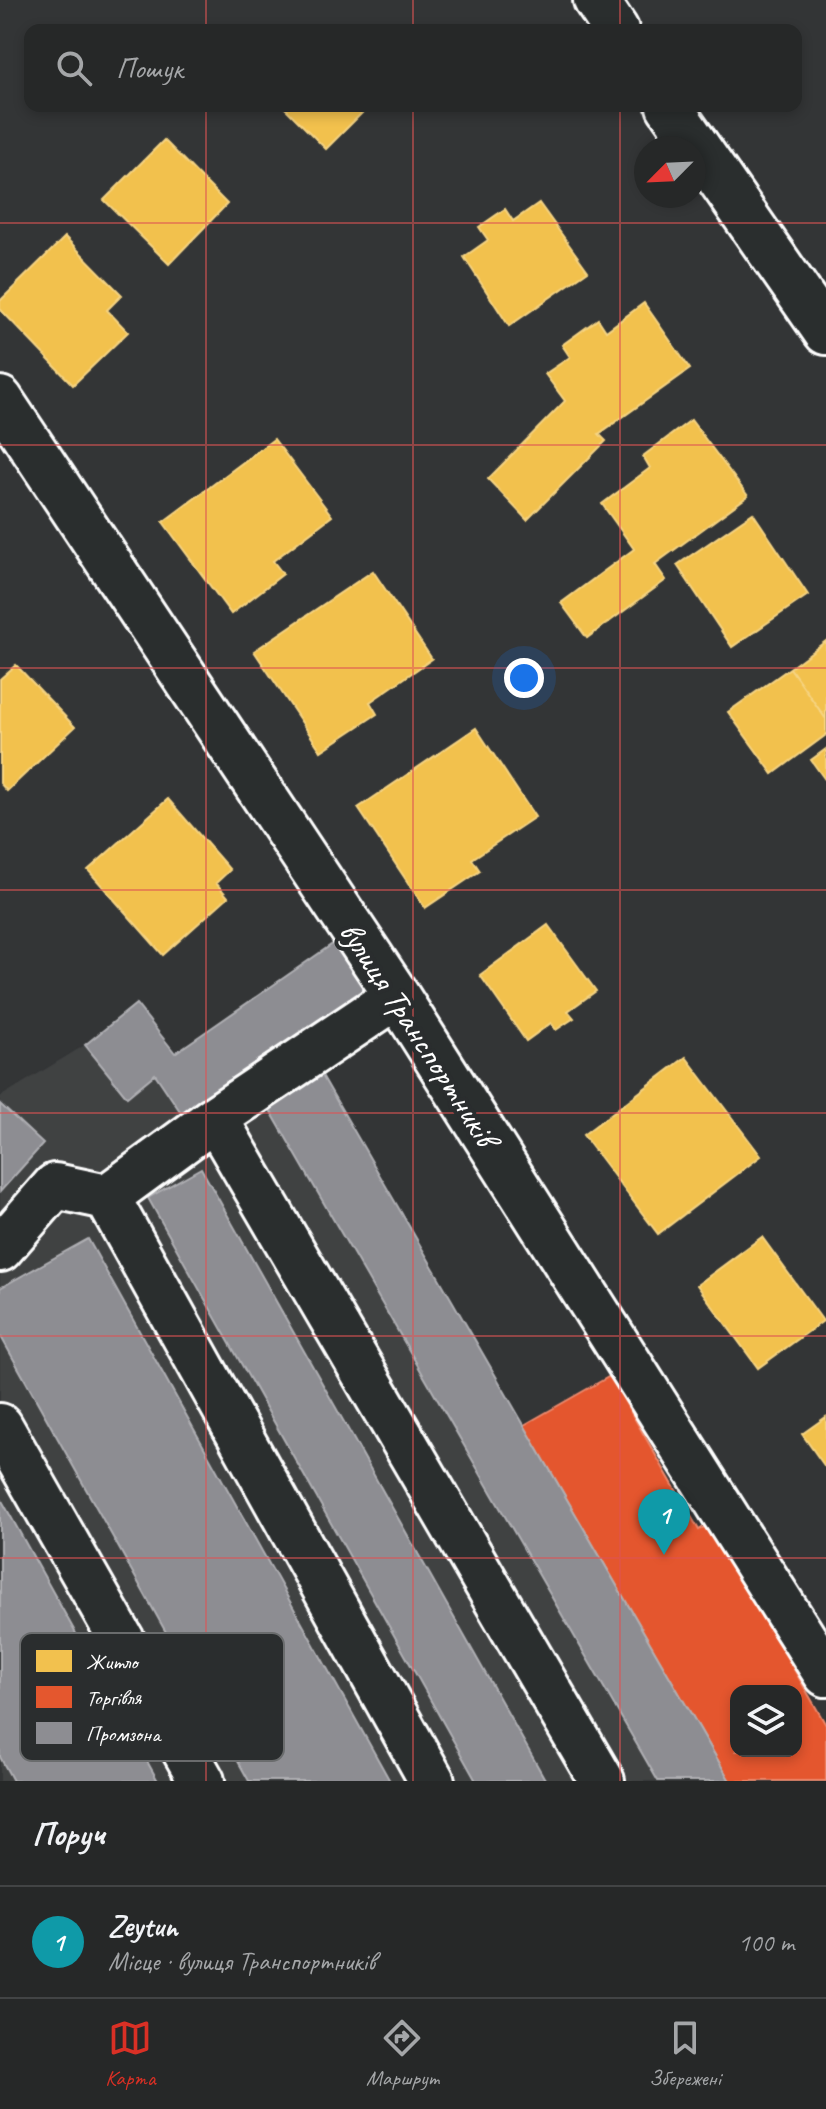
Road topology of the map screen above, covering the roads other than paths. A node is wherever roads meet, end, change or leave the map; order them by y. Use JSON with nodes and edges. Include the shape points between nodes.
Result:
{"nodes":[{"id":1,"x":596,"y":0,"type":"edge"},
{"id":2,"x":612,"y":24,"type":"edge"},
{"id":3,"x":673,"y":112,"type":"edge"},
{"id":4,"x":826,"y":332,"type":"edge"},
{"id":5,"x":0,"y":399,"type":"edge"},
{"id":6,"x":397,"y":996,"type":"junction"},
{"id":7,"x":215,"y":1118,"type":"junction"},
{"id":8,"x":107,"y":1197,"type":"junction"},
{"id":9,"x":0,"y":1249,"type":"edge"},
{"id":10,"x":0,"y":1426,"type":"edge"},
{"id":11,"x":118,"y":1633,"type":"edge"},
{"id":12,"x":826,"y":1674,"type":"edge"},
{"id":13,"x":191,"y":1761,"type":"edge"},
{"id":14,"x":202,"y":1781,"type":"edge"},
{"id":15,"x":432,"y":1781,"type":"edge"},
{"id":16,"x":602,"y":1781,"type":"edge"}],
"edges":[{"from":1,"to":2,"type":"street"},
{"from":3,"to":4,"type":"street"},
{"from":5,"to":6,"type":"street","name":"вулиця Транспортників"},
{"from":6,"to":7,"type":"street"},
{"from":6,"to":12,"type":"street","name":"вулиця Транспортників"},
{"from":7,"to":8,"type":"street"},
{"from":7,"to":16,"type":"street"},
{"from":8,"to":9,"type":"street","via":[[55,1186]]},
{"from":8,"to":15,"type":"street"},
{"from":10,"to":11,"type":"street"},
{"from":13,"to":14,"type":"street"}]}
